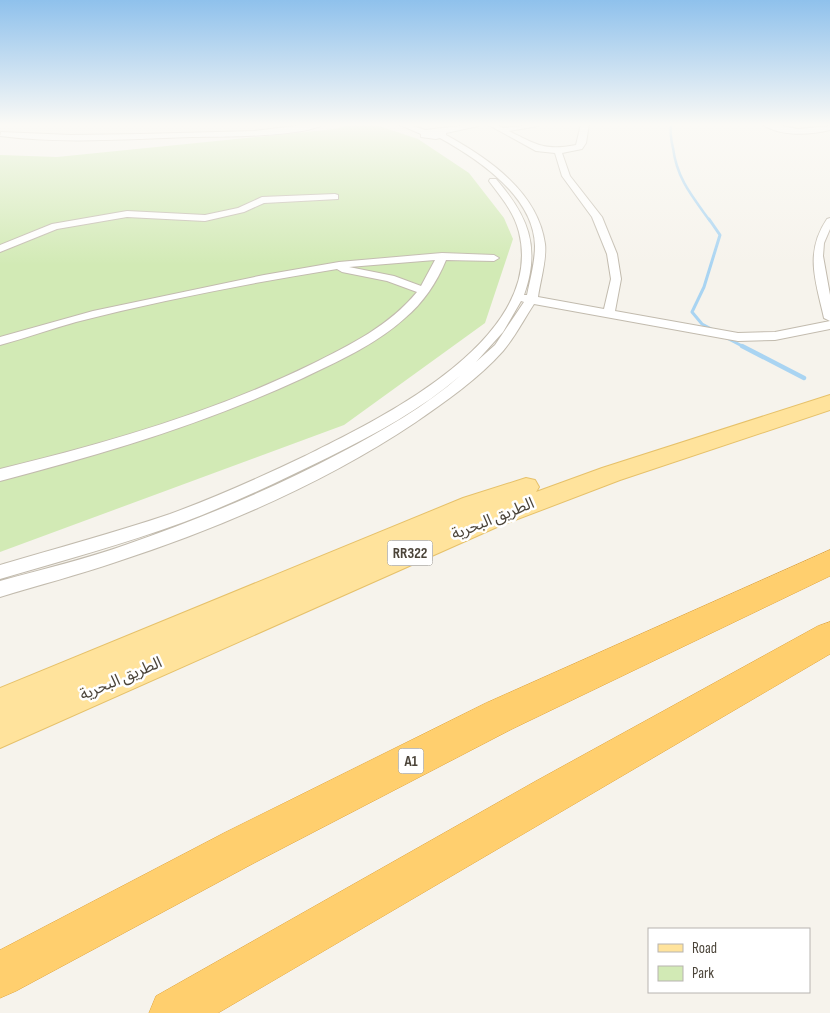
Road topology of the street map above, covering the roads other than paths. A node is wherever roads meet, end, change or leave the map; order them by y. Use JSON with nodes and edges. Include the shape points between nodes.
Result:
{"nodes":[{"id":1,"x":495,"y":171,"type":"edge"},
{"id":2,"x":564,"y":171,"type":"edge"},
{"id":3,"x":335,"y":196,"type":"dead end"},
{"id":4,"x":830,"y":221,"type":"edge"},
{"id":5,"x":0,"y":249,"type":"edge"},
{"id":6,"x":442,"y":256,"type":"junction"},
{"id":7,"x":494,"y":258,"type":"dead end"},
{"id":8,"x":325,"y":267,"type":"junction"},
{"id":9,"x":826,"y":280,"type":"edge"},
{"id":10,"x":424,"y":291,"type":"junction"},
{"id":11,"x":524,"y":299,"type":"junction"},
{"id":12,"x":609,"y":314,"type":"junction"},
{"id":13,"x":830,"y":318,"type":"edge"},
{"id":14,"x":661,"y":323,"type":"joint"},
{"id":15,"x":830,"y":325,"type":"edge"},
{"id":16,"x":0,"y":341,"type":"edge"},
{"id":17,"x":830,"y":386,"type":"edge"},
{"id":18,"x":830,"y":402,"type":"edge"},
{"id":19,"x":0,"y":475,"type":"edge"},
{"id":20,"x":830,"y":562,"type":"edge"},
{"id":21,"x":0,"y":572,"type":"edge"},
{"id":22,"x":0,"y":589,"type":"edge"},
{"id":23,"x":830,"y":637,"type":"edge"},
{"id":24,"x":0,"y":705,"type":"edge"},
{"id":25,"x":0,"y":731,"type":"edge"},
{"id":26,"x":0,"y":975,"type":"edge"},
{"id":27,"x":173,"y":1013,"type":"edge"}],
"edges":[{"from":1,"to":11,"type":"street","via":[[523,202],[539,238],[542,259],[538,280]]},
{"from":2,"to":12,"type":"street","via":[[597,217],[612,254],[616,279]]},
{"from":3,"to":5,"type":"street","via":[[262,200],[241,210],[205,218],[127,214],[55,226]]},
{"from":4,"to":9,"type":"street","via":[[822,231],[817,250]]},
{"from":6,"to":7,"type":"street"},
{"from":6,"to":8,"type":"street","via":[[380,259]]},
{"from":6,"to":10,"type":"street"},
{"from":8,"to":10,"type":"street","via":[[375,274]]},
{"from":8,"to":16,"type":"street","via":[[74,318]]},
{"from":9,"to":13,"type":"street"},
{"from":10,"to":19,"type":"street","via":[[402,315],[364,342],[266,391],[157,433]]},
{"from":11,"to":12,"type":"street"},
{"from":11,"to":21,"type":"street","via":[[469,362],[401,410],[344,443],[188,514]]},
{"from":11,"to":22,"type":"street","via":[[511,334],[473,375],[414,418],[354,453],[299,482],[160,540]]},
{"from":12,"to":14,"type":"street"},
{"from":14,"to":15,"type":"street","via":[[723,335],[763,337]]},
{"from":17,"to":24,"type":"main road","name":"الطريق البحرية","number":"RR322","via":[[472,506]]},
{"from":18,"to":25,"type":"main road","name":"الطريق البحرية","number":"RR322","via":[[611,474],[488,520]]},
{"from":20,"to":26,"type":"highway","number":"A1","via":[[499,716],[239,848]]},
{"from":23,"to":27,"type":"highway"}]}
